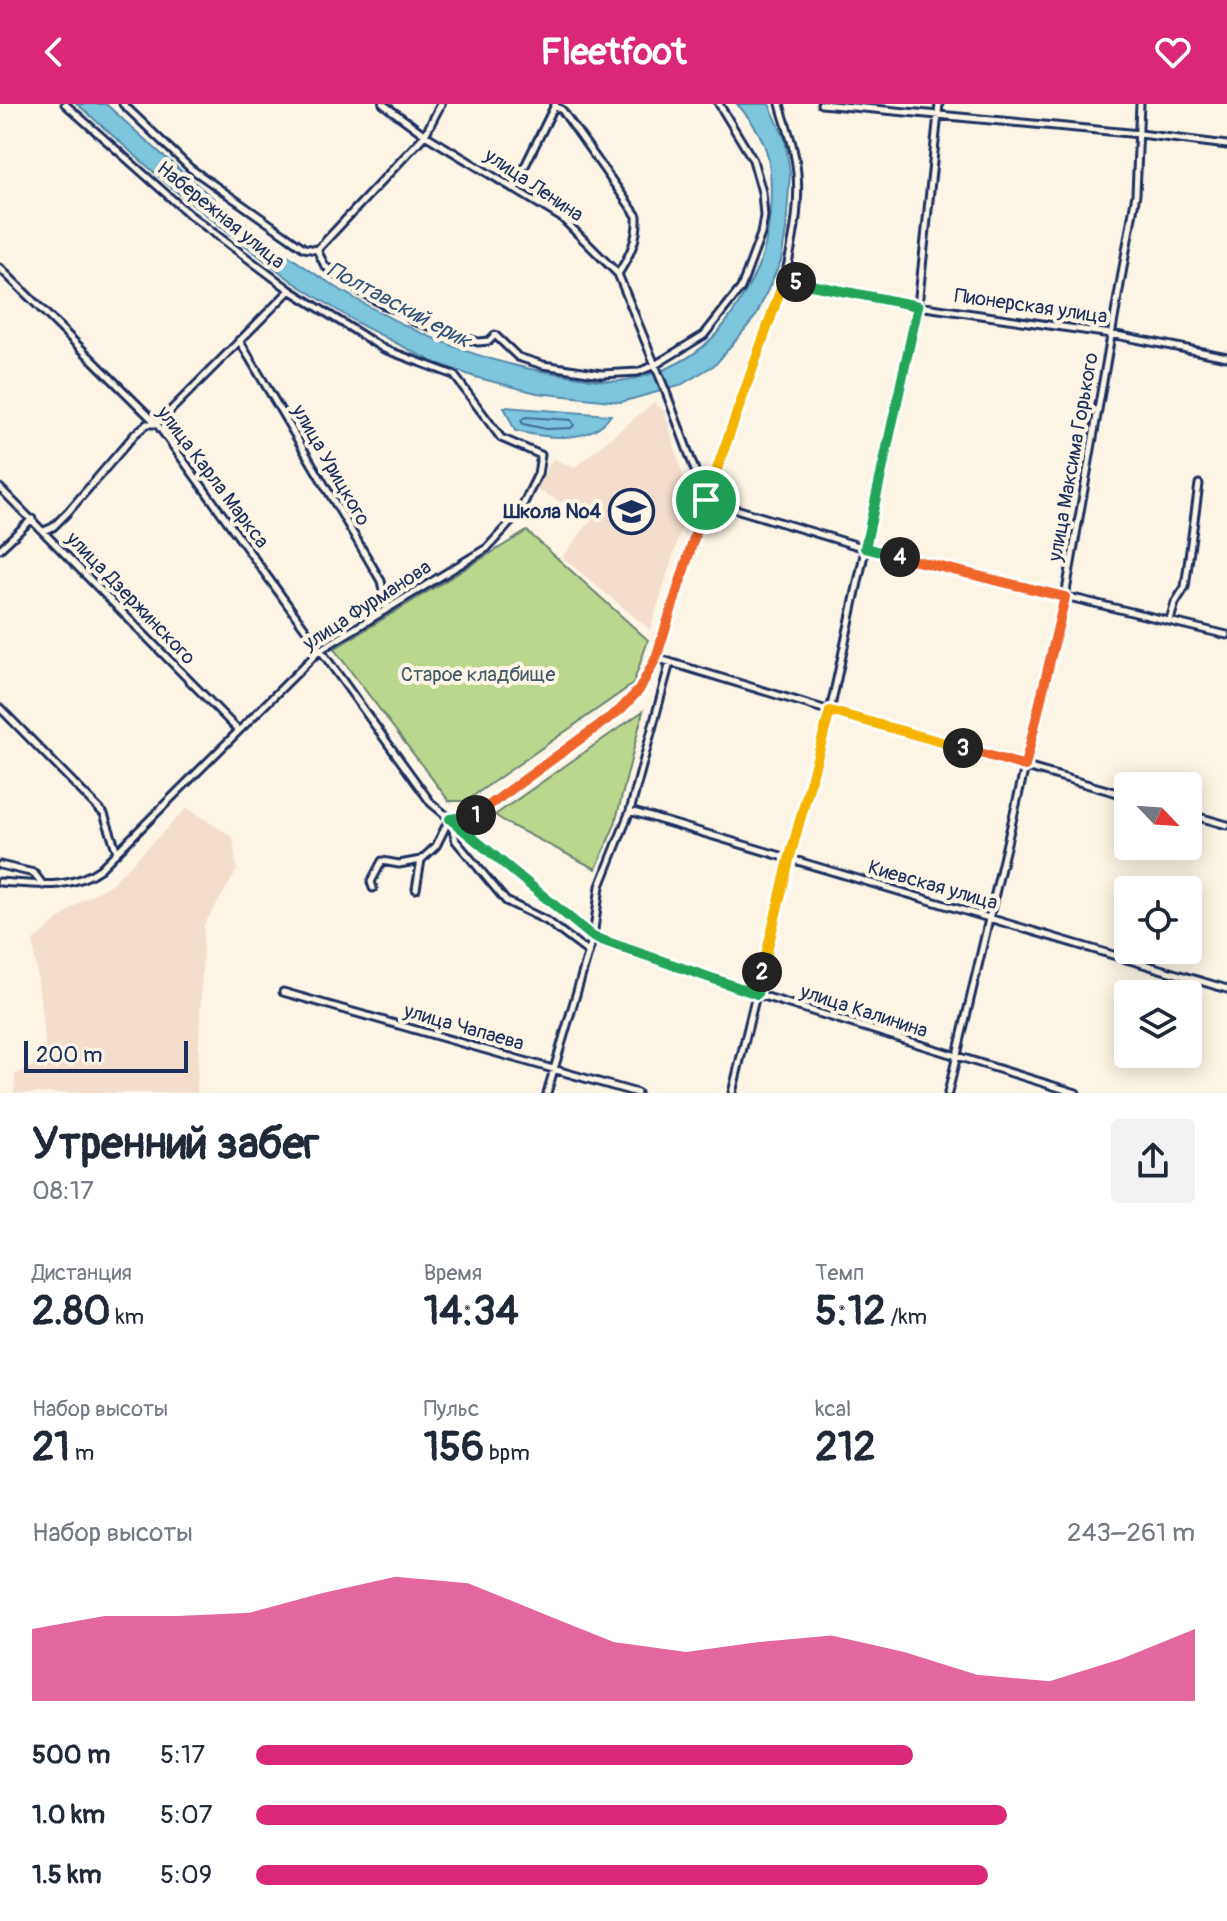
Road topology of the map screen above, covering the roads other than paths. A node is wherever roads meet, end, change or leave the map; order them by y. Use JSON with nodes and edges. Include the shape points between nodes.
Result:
{"nodes":[{"id":1,"x":65,"y":104,"type":"edge"},
{"id":2,"x":123,"y":104,"type":"edge"},
{"id":3,"x":383,"y":104,"type":"edge"},
{"id":4,"x":441,"y":104,"type":"edge"},
{"id":5,"x":719,"y":104,"type":"edge"},
{"id":6,"x":780,"y":104,"type":"edge"},
{"id":7,"x":821,"y":104,"type":"edge"},
{"id":8,"x":939,"y":104,"type":"edge"},
{"id":9,"x":1140,"y":104,"type":"edge"},
{"id":10,"x":555,"y":105,"type":"edge"},
{"id":11,"x":937,"y":116,"type":"junction"},
{"id":12,"x":1140,"y":134,"type":"junction"},
{"id":13,"x":425,"y":135,"type":"junction"},
{"id":14,"x":1227,"y":145,"type":"edge"},
{"id":15,"x":514,"y":188,"type":"junction"},
{"id":16,"x":317,"y":250,"type":"junction"},
{"id":17,"x":0,"y":268,"type":"edge"},
{"id":18,"x":618,"y":274,"type":"junction"},
{"id":19,"x":784,"y":280,"type":"junction"},
{"id":20,"x":290,"y":290,"type":"junction"},
{"id":21,"x":918,"y":306,"type":"junction"},
{"id":22,"x":1111,"y":334,"type":"junction"},
{"id":23,"x":239,"y":340,"type":"junction"},
{"id":24,"x":1227,"y":357,"type":"edge"},
{"id":25,"x":655,"y":365,"type":"junction"},
{"id":26,"x":157,"y":424,"type":"junction"},
{"id":27,"x":541,"y":455,"type":"joint"},
{"id":28,"x":1199,"y":484,"type":"dead end"},
{"id":29,"x":0,"y":488,"type":"edge"},
{"id":30,"x":706,"y":500,"type":"junction"},
{"id":31,"x":32,"y":519,"type":"junction"},
{"id":32,"x":44,"y":531,"type":"junction"},
{"id":33,"x":865,"y":548,"type":"junction"},
{"id":34,"x":0,"y":549,"type":"edge"},
{"id":35,"x":1065,"y":597,"type":"junction"},
{"id":36,"x":387,"y":609,"type":"junction"},
{"id":37,"x":1170,"y":620,"type":"junction"},
{"id":38,"x":1227,"y":635,"type":"edge"},
{"id":39,"x":320,"y":650,"type":"junction"},
{"id":40,"x":656,"y":658,"type":"junction"},
{"id":41,"x":670,"y":662,"type":"junction"},
{"id":42,"x":0,"y":708,"type":"edge"},
{"id":43,"x":830,"y":711,"type":"junction"},
{"id":44,"x":238,"y":730,"type":"junction"},
{"id":45,"x":1025,"y":766,"type":"junction"},
{"id":46,"x":1114,"y":792,"type":"edge"},
{"id":47,"x":630,"y":811,"type":"junction"},
{"id":48,"x":1202,"y":818,"type":"edge"},
{"id":49,"x":450,"y":819,"type":"junction"},
{"id":50,"x":1227,"y":825,"type":"edge"},
{"id":51,"x":117,"y":852,"type":"junction"},
{"id":52,"x":421,"y":860,"type":"junction"},
{"id":53,"x":789,"y":860,"type":"junction"},
{"id":54,"x":0,"y":865,"type":"edge"},
{"id":55,"x":0,"y":882,"type":"edge"},
{"id":56,"x":43,"y":885,"type":"junction"},
{"id":57,"x":373,"y":888,"type":"dead end"},
{"id":58,"x":416,"y":889,"type":"dead end"},
{"id":59,"x":989,"y":918,"type":"junction"},
{"id":60,"x":593,"y":937,"type":"junction"},
{"id":61,"x":588,"y":952,"type":"junction"},
{"id":62,"x":1227,"y":989,"type":"edge"},
{"id":63,"x":283,"y":992,"type":"dead end"},
{"id":64,"x":757,"y":994,"type":"junction"},
{"id":65,"x":957,"y":1058,"type":"junction"},
{"id":66,"x":554,"y":1069,"type":"junction"},
{"id":67,"x":547,"y":1093,"type":"edge"},
{"id":68,"x":637,"y":1093,"type":"edge"},
{"id":69,"x":732,"y":1093,"type":"edge"},
{"id":70,"x":948,"y":1093,"type":"edge"},
{"id":71,"x":1076,"y":1093,"type":"edge"}],
"edges":[{"from":1,"to":20,"type":"street","name":"Набережная улица","via":[[190,215]]},
{"from":2,"to":16,"type":"street","name":"Набережная улица","via":[[190,168],[304,248]]},
{"from":3,"to":13,"type":"street","name":"улица Ленина"},
{"from":4,"to":13,"type":"street"},
{"from":5,"to":25,"type":"street","name":"Набережная улица","via":[[753,160],[762,192],[761,234],[741,288],[704,335]]},
{"from":6,"to":19,"type":"street","via":[[795,155],[797,202]]},
{"from":7,"to":11,"type":"street"},
{"from":8,"to":11,"type":"street"},
{"from":9,"to":12,"type":"street","name":"улица Максима Горького"},
{"from":10,"to":15,"type":"street"},
{"from":10,"to":18,"type":"street","via":[[637,216],[632,252]]},
{"from":11,"to":12,"type":"street"},
{"from":11,"to":21,"type":"street"},
{"from":12,"to":14,"type":"street"},
{"from":12,"to":22,"type":"street","name":"улица Максима Горького","via":[[1136,194]]},
{"from":13,"to":15,"type":"street","name":"улица Ленина"},
{"from":13,"to":16,"type":"street"},
{"from":15,"to":18,"type":"street","name":"улица Ленина","via":[[562,218]]},
{"from":16,"to":25,"type":"street","name":"Набережная улица","via":[[325,266],[350,285],[413,321],[478,342],[495,335],[518,357],[602,374],[638,372]]},
{"from":17,"to":26,"type":"street","name":"улица Карла Маркса"},
{"from":18,"to":25,"type":"street","name":"улица Ленина"},
{"from":19,"to":21,"type":"street","name":"Пионерская улица"},
{"from":19,"to":30,"type":"street"},
{"from":20,"to":23,"type":"street"},
{"from":20,"to":27,"type":"street","name":"Набережная улица","via":[[384,349],[454,375],[501,438]]},
{"from":21,"to":22,"type":"street","name":"Пионерская улица"},
{"from":21,"to":33,"type":"street"},
{"from":22,"to":24,"type":"street","name":"Пионерская улица"},
{"from":22,"to":35,"type":"street","name":"улица Максима Горького"},
{"from":23,"to":26,"type":"street"},
{"from":23,"to":36,"type":"street","name":"улица Урицкого","via":[[381,581]]},
{"from":25,"to":30,"type":"street","name":"улица Ленина"},
{"from":26,"to":32,"type":"street","via":[[147,424],[135,434],[68,512]]},
{"from":26,"to":39,"type":"street","name":"улица Карла Маркса"},
{"from":27,"to":36,"type":"street","name":"улица Фурманова","via":[[519,513],[487,548]]},
{"from":28,"to":37,"type":"street","via":[[1185,587]]},
{"from":29,"to":31,"type":"street","name":"улица Дзержинского"},
{"from":30,"to":33,"type":"street"},
{"from":30,"to":40,"type":"street"},
{"from":31,"to":32,"type":"street","name":"улица Дзержинского"},
{"from":31,"to":34,"type":"street"},
{"from":32,"to":44,"type":"street","name":"улица Дзержинского"},
{"from":33,"to":35,"type":"street"},
{"from":33,"to":43,"type":"street"},
{"from":35,"to":37,"type":"street"},
{"from":35,"to":45,"type":"street","name":"улица Максима Горького"},
{"from":36,"to":39,"type":"street","name":"улица Фурманова"},
{"from":37,"to":38,"type":"street"},
{"from":39,"to":44,"type":"street","name":"улица Фурманова"},
{"from":39,"to":49,"type":"street","name":"улица Карла Маркса","via":[[431,803]]},
{"from":40,"to":41,"type":"street"},
{"from":40,"to":49,"type":"street","via":[[639,690],[620,710],[473,817]]},
{"from":41,"to":43,"type":"street"},
{"from":41,"to":47,"type":"street"},
{"from":42,"to":51,"type":"street","via":[[104,814]]},
{"from":43,"to":45,"type":"street"},
{"from":43,"to":53,"type":"street"},
{"from":44,"to":51,"type":"street","name":"улица Фурманова"},
{"from":45,"to":46,"type":"street"},
{"from":45,"to":59,"type":"street","name":"улица Максима Горького"},
{"from":47,"to":53,"type":"street","name":"Киевская улица"},
{"from":47,"to":60,"type":"street","via":[[600,886]]},
{"from":48,"to":50,"type":"street"},
{"from":49,"to":52,"type":"street","via":[[436,846]]},
{"from":49,"to":60,"type":"street","name":"улица Калинина"},
{"from":49,"to":61,"type":"street","via":[[456,841],[506,901],[547,921]]},
{"from":51,"to":56,"type":"street","name":"улица Фурманова","via":[[90,876],[65,885]]},
{"from":52,"to":57,"type":"street","via":[[382,861]]},
{"from":52,"to":58,"type":"street"},
{"from":53,"to":59,"type":"street","name":"Киевская улица"},
{"from":53,"to":64,"type":"street"},
{"from":54,"to":56,"type":"street","via":[[34,873]]},
{"from":55,"to":56,"type":"street"},
{"from":59,"to":62,"type":"street","name":"Киевская улица"},
{"from":59,"to":65,"type":"street","name":"улица Максима Горького"},
{"from":60,"to":61,"type":"street"},
{"from":60,"to":64,"type":"street","name":"улица Калинина"},
{"from":61,"to":66,"type":"street"},
{"from":63,"to":66,"type":"street","name":"улица Чапаева"},
{"from":64,"to":65,"type":"street","name":"улица Калинина"},
{"from":64,"to":69,"type":"street"},
{"from":65,"to":70,"type":"street","name":"улица Максима Горького"},
{"from":65,"to":71,"type":"street","name":"улица Калинина"},
{"from":66,"to":67,"type":"street"},
{"from":66,"to":68,"type":"street","name":"улица Чапаева"}]}
